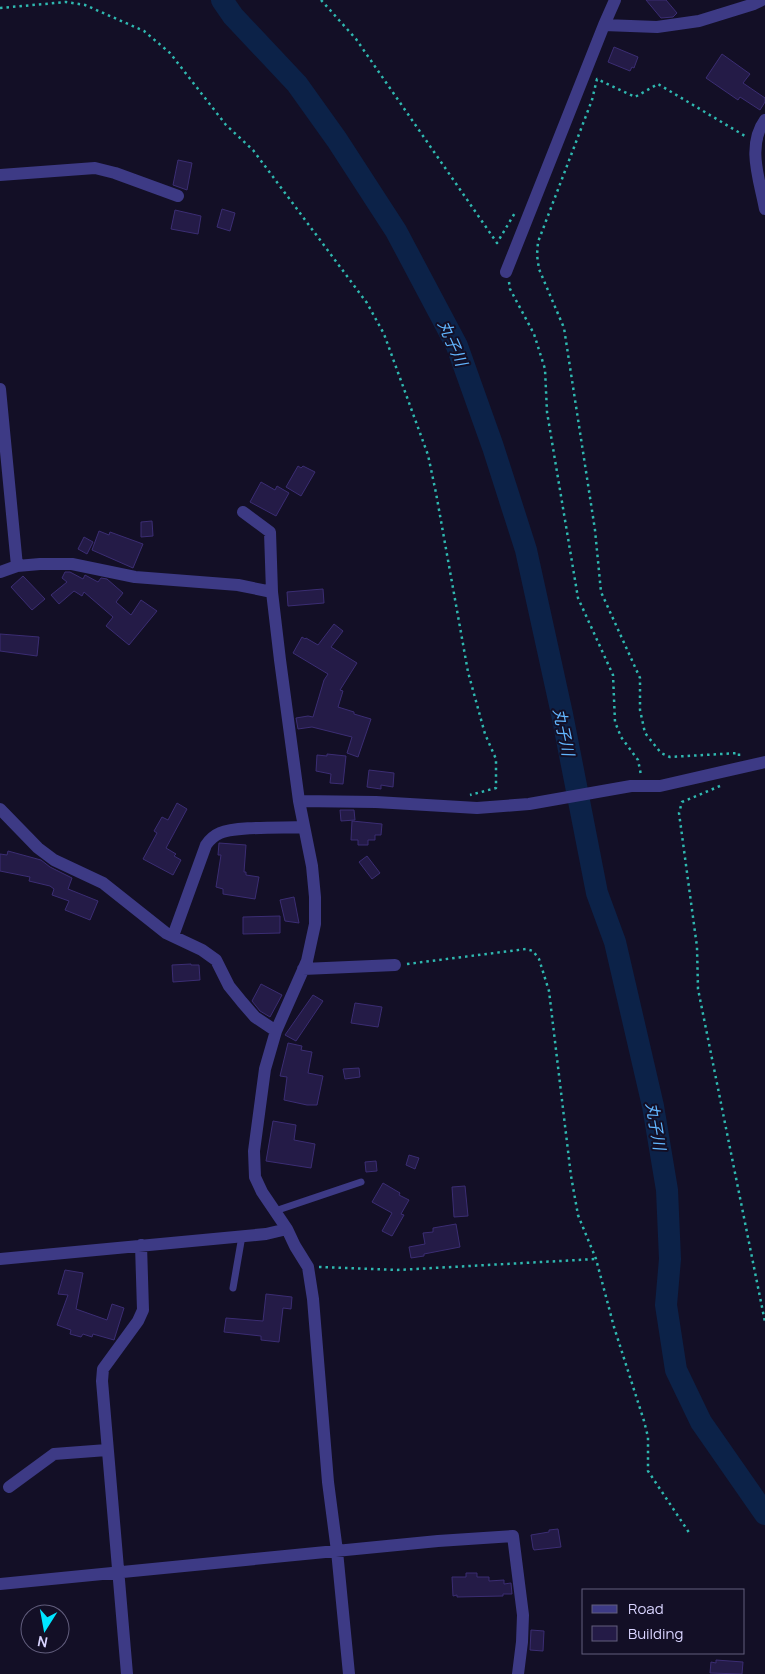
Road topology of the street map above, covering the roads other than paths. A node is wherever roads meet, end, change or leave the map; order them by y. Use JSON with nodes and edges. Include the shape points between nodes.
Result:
{"nodes":[{"id":1,"x":615,"y":0,"type":"edge"},
{"id":2,"x":762,"y":0,"type":"edge"},
{"id":3,"x":604,"y":25,"type":"junction"},
{"id":4,"x":765,"y":120,"type":"edge"},
{"id":5,"x":0,"y":175,"type":"edge"},
{"id":6,"x":178,"y":196,"type":"dead end"},
{"id":7,"x":765,"y":209,"type":"edge"},
{"id":8,"x":506,"y":272,"type":"road end"},
{"id":9,"x":0,"y":389,"type":"edge"},
{"id":10,"x":243,"y":512,"type":"dead end"},
{"id":11,"x":17,"y":566,"type":"junction"},
{"id":12,"x":0,"y":572,"type":"edge"},
{"id":13,"x":272,"y":592,"type":"junction"},
{"id":14,"x":765,"y":762,"type":"edge"},
{"id":15,"x":299,"y":801,"type":"junction"},
{"id":16,"x":0,"y":809,"type":"edge"},
{"id":17,"x":303,"y":827,"type":"junction"},
{"id":18,"x":173,"y":936,"type":"junction"},
{"id":19,"x":395,"y":965,"type":"road end"},
{"id":20,"x":303,"y":969,"type":"junction"},
{"id":21,"x":276,"y":1031,"type":"junction"},
{"id":22,"x":361,"y":1182,"type":"dead end"},
{"id":23,"x":275,"y":1211,"type":"junction"},
{"id":24,"x":287,"y":1229,"type":"junction"},
{"id":25,"x":242,"y":1236,"type":"junction"},
{"id":26,"x":141,"y":1245,"type":"junction"},
{"id":27,"x":0,"y":1259,"type":"edge"},
{"id":28,"x":233,"y":1288,"type":"dead end"},
{"id":29,"x":107,"y":1450,"type":"junction"},
{"id":30,"x":9,"y":1487,"type":"dead end"},
{"id":31,"x":336,"y":1551,"type":"junction"},
{"id":32,"x":118,"y":1574,"type":"junction"},
{"id":33,"x":0,"y":1584,"type":"edge"},
{"id":34,"x":127,"y":1674,"type":"edge"},
{"id":35,"x":349,"y":1674,"type":"edge"},
{"id":36,"x":518,"y":1674,"type":"edge"}],
"edges":[{"from":1,"to":3,"type":"street"},
{"from":2,"to":3,"type":"street","via":[[699,21],[657,27]]},
{"from":3,"to":8,"type":"street"},
{"from":4,"to":7,"type":"street","via":[[756,141],[755,159]]},
{"from":5,"to":6,"type":"street","via":[[95,168]]},
{"from":9,"to":11,"type":"street"},
{"from":10,"to":13,"type":"street","via":[[270,532]]},
{"from":11,"to":12,"type":"street"},
{"from":11,"to":13,"type":"street","via":[[72,564],[135,577],[238,585]]},
{"from":13,"to":15,"type":"street"},
{"from":14,"to":15,"type":"street","via":[[660,786],[637,786],[529,804],[477,808]]},
{"from":15,"to":17,"type":"street"},
{"from":16,"to":18,"type":"street","via":[[54,860],[103,883],[155,926]]},
{"from":17,"to":18,"type":"street","via":[[238,830],[211,837]]},
{"from":17,"to":20,"type":"street","via":[[315,896],[314,924]]},
{"from":18,"to":21,"type":"street","via":[[216,960],[229,986],[242,1002]]},
{"from":19,"to":20,"type":"street"},
{"from":20,"to":21,"type":"street"},
{"from":21,"to":23,"type":"street","via":[[265,1069],[254,1151],[255,1176]]},
{"from":22,"to":23,"type":"lane"},
{"from":23,"to":24,"type":"street"},
{"from":24,"to":25,"type":"street"},
{"from":24,"to":31,"type":"street","via":[[308,1267],[313,1299]]},
{"from":25,"to":26,"type":"street"},
{"from":25,"to":28,"type":"lane"},
{"from":26,"to":27,"type":"street"},
{"from":26,"to":29,"type":"street","via":[[143,1310],[103,1369]]},
{"from":29,"to":30,"type":"street","via":[[54,1454]]},
{"from":29,"to":32,"type":"street"},
{"from":31,"to":32,"type":"street"},
{"from":31,"to":35,"type":"street"},
{"from":31,"to":36,"type":"street","via":[[513,1536],[523,1614]]},
{"from":32,"to":33,"type":"street"},
{"from":32,"to":34,"type":"street"}]}
